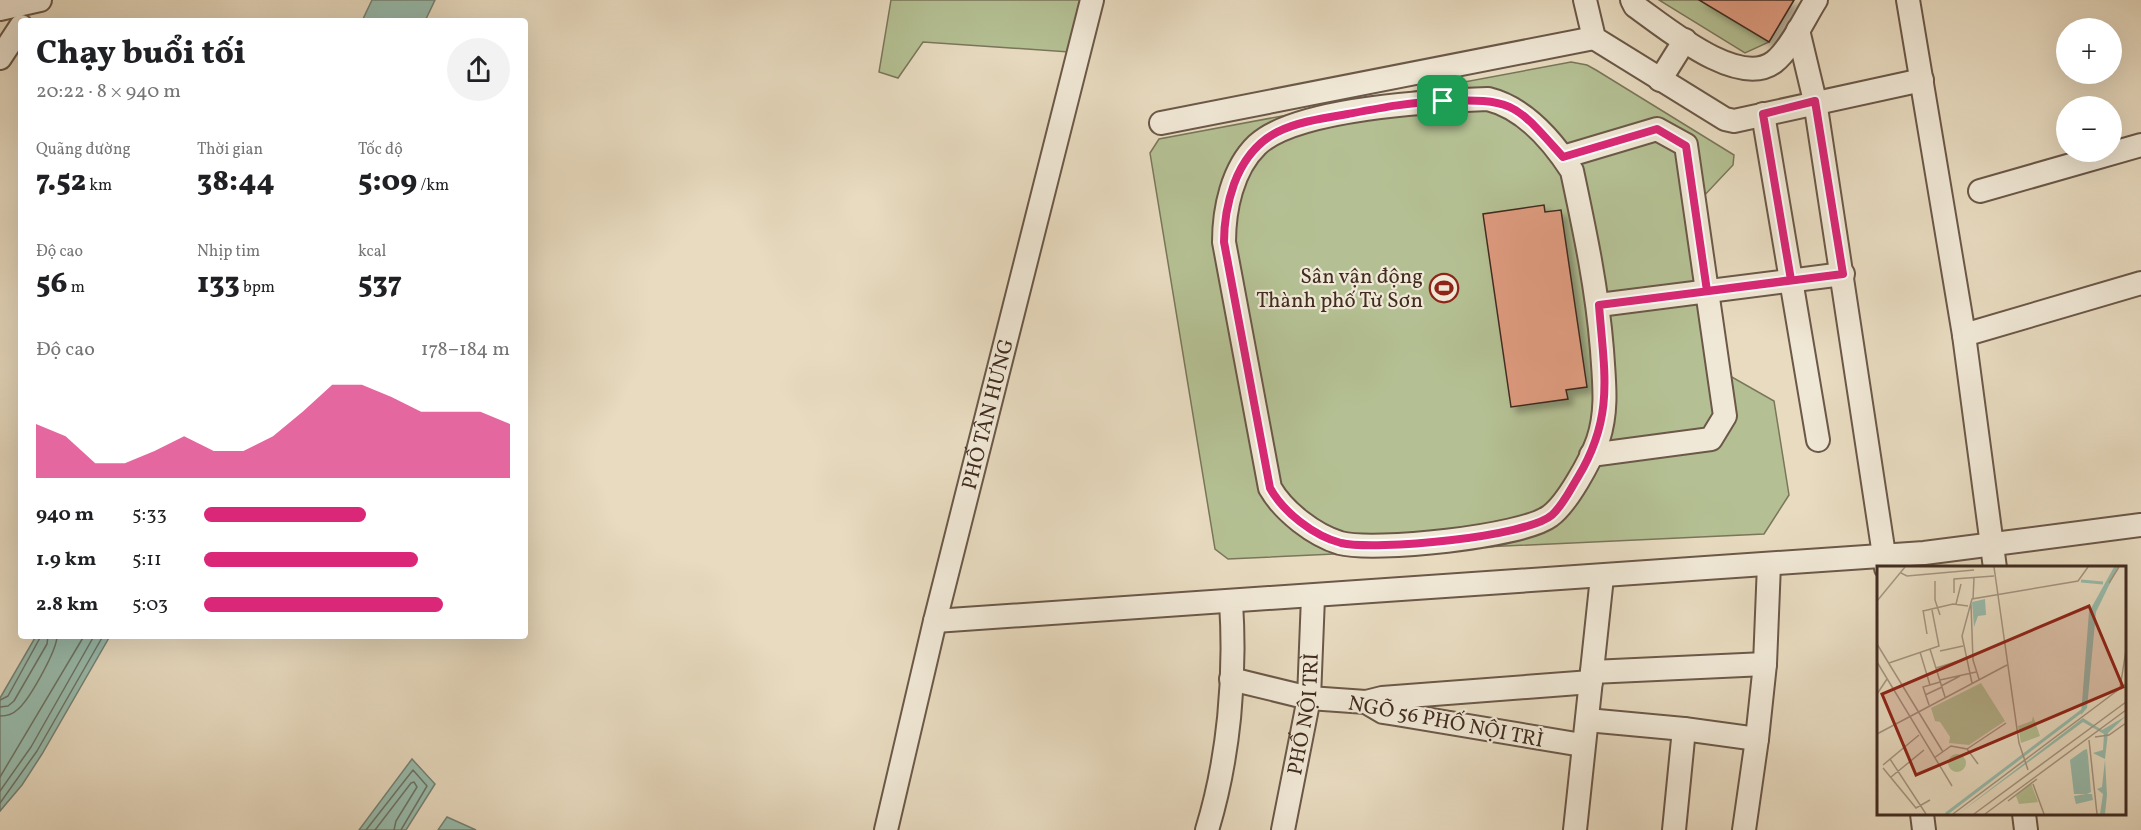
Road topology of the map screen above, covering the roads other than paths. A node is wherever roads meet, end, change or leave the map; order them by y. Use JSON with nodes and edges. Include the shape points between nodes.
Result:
{"nodes":[{"id":1,"x":38,"y":0,"type":"edge"},
{"id":2,"x":1092,"y":0,"type":"edge"},
{"id":3,"x":1585,"y":0,"type":"edge"},
{"id":4,"x":1632,"y":0,"type":"edge"},
{"id":5,"x":1816,"y":0,"type":"edge"},
{"id":6,"x":1908,"y":0,"type":"edge"},
{"id":7,"x":0,"y":9,"type":"edge"},
{"id":8,"x":26,"y":18,"type":"edge"},
{"id":9,"x":1798,"y":30,"type":"junction"},
{"id":10,"x":18,"y":31,"type":"edge"},
{"id":11,"x":1594,"y":38,"type":"junction"},
{"id":12,"x":1685,"y":40,"type":"junction"},
{"id":13,"x":0,"y":58,"type":"edge"},
{"id":14,"x":1660,"y":80,"type":"junction"},
{"id":15,"x":1922,"y":80,"type":"junction"},
{"id":16,"x":1815,"y":101,"type":"junction"},
{"id":17,"x":1763,"y":114,"type":"junction"},
{"id":18,"x":1161,"y":123,"type":"dead end"},
{"id":19,"x":2141,"y":145,"type":"edge"},
{"id":20,"x":1563,"y":157,"type":"junction"},
{"id":21,"x":1980,"y":191,"type":"dead end"},
{"id":22,"x":1843,"y":274,"type":"junction"},
{"id":23,"x":1791,"y":280,"type":"junction"},
{"id":24,"x":2141,"y":283,"type":"edge"},
{"id":25,"x":1707,"y":291,"type":"junction"},
{"id":26,"x":1599,"y":305,"type":"junction"},
{"id":27,"x":1964,"y":335,"type":"junction"},
{"id":28,"x":1818,"y":440,"type":"dead end"},
{"id":29,"x":1591,"y":455,"type":"junction"},
{"id":30,"x":2141,"y":525,"type":"edge"},
{"id":31,"x":1993,"y":544,"type":"junction"},
{"id":32,"x":1885,"y":562,"type":"edge"},
{"id":33,"x":1770,"y":564,"type":"junction"},
{"id":34,"x":1995,"y":566,"type":"edge"},
{"id":35,"x":1602,"y":577,"type":"junction"},
{"id":36,"x":1313,"y":597,"type":"junction"},
{"id":37,"x":1231,"y":602,"type":"junction"},
{"id":38,"x":935,"y":621,"type":"junction"},
{"id":39,"x":1765,"y":664,"type":"junction"},
{"id":40,"x":1592,"y":677,"type":"junction"},
{"id":41,"x":1231,"y":679,"type":"junction"},
{"id":42,"x":1309,"y":698,"type":"junction"},
{"id":43,"x":1366,"y":702,"type":"junction"},
{"id":44,"x":1587,"y":720,"type":"junction"},
{"id":45,"x":1684,"y":729,"type":"junction"},
{"id":46,"x":1757,"y":739,"type":"junction"},
{"id":47,"x":1582,"y":746,"type":"junction"},
{"id":48,"x":1922,"y":815,"type":"edge"},
{"id":49,"x":2024,"y":815,"type":"edge"},
{"id":50,"x":886,"y":830,"type":"edge"},
{"id":51,"x":1207,"y":830,"type":"edge"},
{"id":52,"x":1283,"y":830,"type":"edge"},
{"id":53,"x":1575,"y":830,"type":"edge"},
{"id":54,"x":1674,"y":830,"type":"edge"},
{"id":55,"x":1744,"y":830,"type":"edge"},
{"id":56,"x":1924,"y":830,"type":"edge"},
{"id":57,"x":2026,"y":830,"type":"edge"}],
"edges":[{"from":1,"to":7,"type":"street"},
{"from":1,"to":8,"type":"street"},
{"from":2,"to":38,"type":"street","name":"PHỐ TÂN HƯNG"},
{"from":3,"to":11,"type":"street"},
{"from":4,"to":12,"type":"street"},
{"from":5,"to":9,"type":"street"},
{"from":6,"to":15,"type":"street"},
{"from":9,"to":12,"type":"street","via":[[1775,61],[1750,70],[1729,65]]},
{"from":9,"to":16,"type":"street"},
{"from":10,"to":13,"type":"street"},
{"from":11,"to":14,"type":"street"},
{"from":11,"to":18,"type":"street"},
{"from":12,"to":14,"type":"street"},
{"from":14,"to":17,"type":"street","via":[[1725,119],[1734,121]]},
{"from":15,"to":16,"type":"street"},
{"from":15,"to":27,"type":"street"},
{"from":16,"to":17,"type":"street"},
{"from":16,"to":22,"type":"street"},
{"from":17,"to":23,"type":"street"},
{"from":19,"to":21,"type":"street"},
{"from":20,"to":25,"type":"street","via":[[1657,129],[1686,146]]},
{"from":20,"to":26,"type":"street","via":[[1572,171]]},
{"from":20,"to":29,"type":"street","via":[[1525,116],[1507,104],[1488,99],[1413,102],[1302,122],[1275,132],[1248,155],[1228,199],[1224,242],[1270,488],[1284,507],[1311,528],[1342,543],[1374,545],[1435,542],[1523,528],[1550,516]]},
{"from":22,"to":23,"type":"street"},
{"from":22,"to":32,"type":"street"},
{"from":23,"to":25,"type":"street"},
{"from":23,"to":28,"type":"street"},
{"from":24,"to":27,"type":"street"},
{"from":25,"to":26,"type":"street"},
{"from":25,"to":29,"type":"street","via":[[1725,416],[1711,439]]},
{"from":26,"to":29,"type":"street","via":[[1606,401]]},
{"from":27,"to":31,"type":"street"},
{"from":30,"to":31,"type":"street"},
{"from":31,"to":32,"type":"street"},
{"from":31,"to":34,"type":"street"},
{"from":32,"to":33,"type":"street"},
{"from":33,"to":35,"type":"street"},
{"from":33,"to":39,"type":"street"},
{"from":35,"to":36,"type":"street"},
{"from":35,"to":40,"type":"street"},
{"from":36,"to":37,"type":"street"},
{"from":36,"to":42,"type":"street","name":"PHỐ NỘI TRÌ"},
{"from":37,"to":38,"type":"street"},
{"from":37,"to":41,"type":"street"},
{"from":38,"to":50,"type":"street","name":"PHỐ TÂN HƯNG"},
{"from":39,"to":40,"type":"street"},
{"from":39,"to":46,"type":"street"},
{"from":40,"to":43,"type":"street"},
{"from":40,"to":44,"type":"street"},
{"from":41,"to":42,"type":"street","name":"NGÕ 56 PHỐ NỘI TRÌ"},
{"from":41,"to":51,"type":"street","via":[[1219,792]]},
{"from":42,"to":43,"type":"street","name":"NGÕ 56 PHỐ NỘI TRÌ"},
{"from":42,"to":52,"type":"street","name":"PHỐ NỘI TRÌ"},
{"from":43,"to":47,"type":"street","name":"NGÕ 56 PHỐ NỘI TRÌ","via":[[1383,712]]},
{"from":44,"to":45,"type":"street"},
{"from":44,"to":47,"type":"street"},
{"from":45,"to":46,"type":"street"},
{"from":45,"to":54,"type":"street"},
{"from":46,"to":55,"type":"street"},
{"from":47,"to":53,"type":"street"},
{"from":48,"to":56,"type":"street"},
{"from":49,"to":57,"type":"street"}]}
